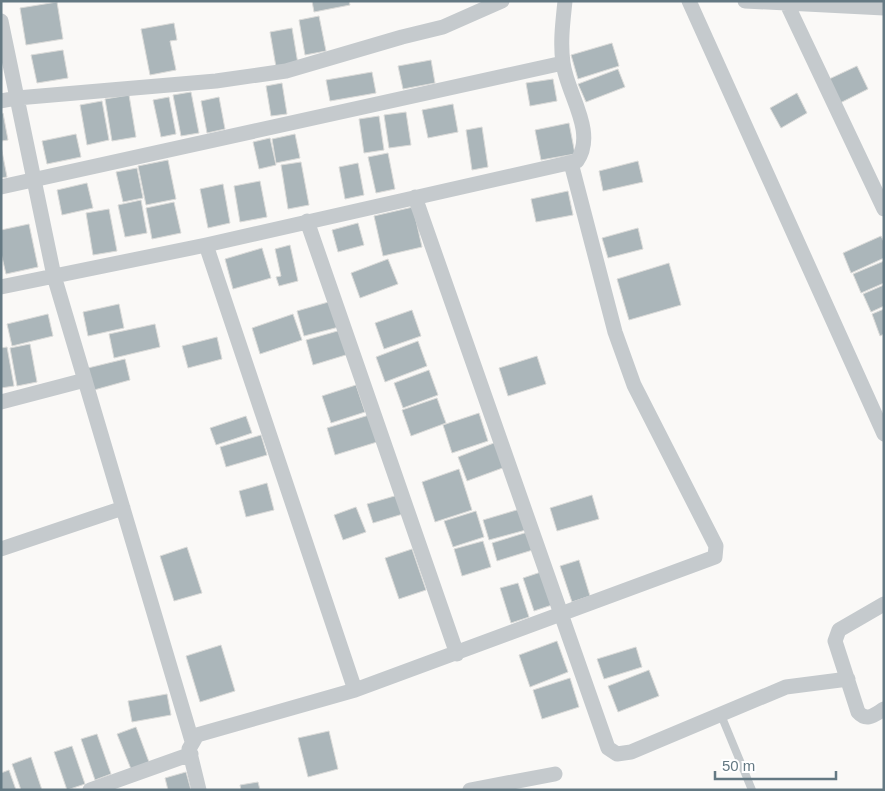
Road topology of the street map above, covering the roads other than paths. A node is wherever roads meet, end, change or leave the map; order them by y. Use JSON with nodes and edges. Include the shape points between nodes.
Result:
{"nodes":[{"id":1,"x":502,"y":1,"type":"edge"},
{"id":2,"x":565,"y":1,"type":"edge"},
{"id":3,"x":689,"y":1,"type":"edge"},
{"id":4,"x":745,"y":1,"type":"edge"},
{"id":5,"x":787,"y":4,"type":"junction"},
{"id":6,"x":884,"y":8,"type":"edge"},
{"id":7,"x":1,"y":21,"type":"edge"},
{"id":8,"x":563,"y":63,"type":"junction"},
{"id":9,"x":17,"y":98,"type":"junction"},
{"id":10,"x":1,"y":101,"type":"edge"},
{"id":11,"x":571,"y":163,"type":"junction"},
{"id":12,"x":34,"y":181,"type":"junction"},
{"id":13,"x":1,"y":187,"type":"edge"},
{"id":14,"x":415,"y":197,"type":"junction"},
{"id":15,"x":884,"y":209,"type":"edge"},
{"id":16,"x":307,"y":221,"type":"junction"},
{"id":17,"x":206,"y":245,"type":"junction"},
{"id":18,"x":54,"y":276,"type":"junction"},
{"id":19,"x":1,"y":287,"type":"edge"},
{"id":20,"x":85,"y":380,"type":"junction"},
{"id":21,"x":1,"y":402,"type":"edge"},
{"id":22,"x":884,"y":434,"type":"edge"},
{"id":23,"x":123,"y":508,"type":"junction"},
{"id":24,"x":1,"y":549,"type":"edge"},
{"id":25,"x":884,"y":604,"type":"edge"},
{"id":26,"x":561,"y":616,"type":"junction"},
{"id":27,"x":457,"y":654,"type":"junction"},
{"id":28,"x":848,"y":680,"type":"junction"},
{"id":29,"x":355,"y":690,"type":"junction"},
{"id":30,"x":884,"y":709,"type":"edge"},
{"id":31,"x":721,"y":715,"type":"junction"},
{"id":32,"x":191,"y":747,"type":"junction"},
{"id":33,"x":554,"y":774,"type":"dead end"},
{"id":34,"x":90,"y":790,"type":"edge"},
{"id":35,"x":199,"y":790,"type":"edge"},
{"id":36,"x":470,"y":790,"type":"edge"},
{"id":37,"x":752,"y":790,"type":"edge"}],
"edges":[{"from":1,"to":9,"type":"street","via":[[443,27],[286,71],[216,81]]},
{"from":2,"to":8,"type":"street"},
{"from":3,"to":22,"type":"street"},
{"from":4,"to":5,"type":"street"},
{"from":5,"to":6,"type":"street"},
{"from":5,"to":15,"type":"street"},
{"from":7,"to":9,"type":"street"},
{"from":8,"to":11,"type":"street","via":[[585,144],[577,162]]},
{"from":8,"to":12,"type":"street"},
{"from":9,"to":10,"type":"street"},
{"from":9,"to":12,"type":"street"},
{"from":11,"to":14,"type":"street"},
{"from":11,"to":26,"type":"street","via":[[615,332],[634,385],[717,552],[715,557]]},
{"from":12,"to":13,"type":"street"},
{"from":12,"to":18,"type":"street"},
{"from":14,"to":16,"type":"street"},
{"from":14,"to":26,"type":"street"},
{"from":16,"to":17,"type":"street"},
{"from":16,"to":27,"type":"street"},
{"from":17,"to":18,"type":"street"},
{"from":17,"to":29,"type":"street"},
{"from":18,"to":19,"type":"street"},
{"from":18,"to":20,"type":"street"},
{"from":20,"to":21,"type":"street"},
{"from":20,"to":23,"type":"street"},
{"from":23,"to":24,"type":"street"},
{"from":23,"to":32,"type":"street"},
{"from":25,"to":28,"type":"street","via":[[836,634]]},
{"from":26,"to":27,"type":"street"},
{"from":26,"to":31,"type":"street","via":[[608,748],[618,754],[631,752]]},
{"from":27,"to":29,"type":"street"},
{"from":28,"to":30,"type":"street","via":[[858,712],[863,717],[868,718]]},
{"from":28,"to":31,"type":"street","via":[[786,687]]},
{"from":29,"to":32,"type":"street","via":[[197,735]]},
{"from":31,"to":37,"type":"lane"},
{"from":32,"to":34,"type":"street"},
{"from":32,"to":35,"type":"street"},
{"from":33,"to":36,"type":"street"}]}
